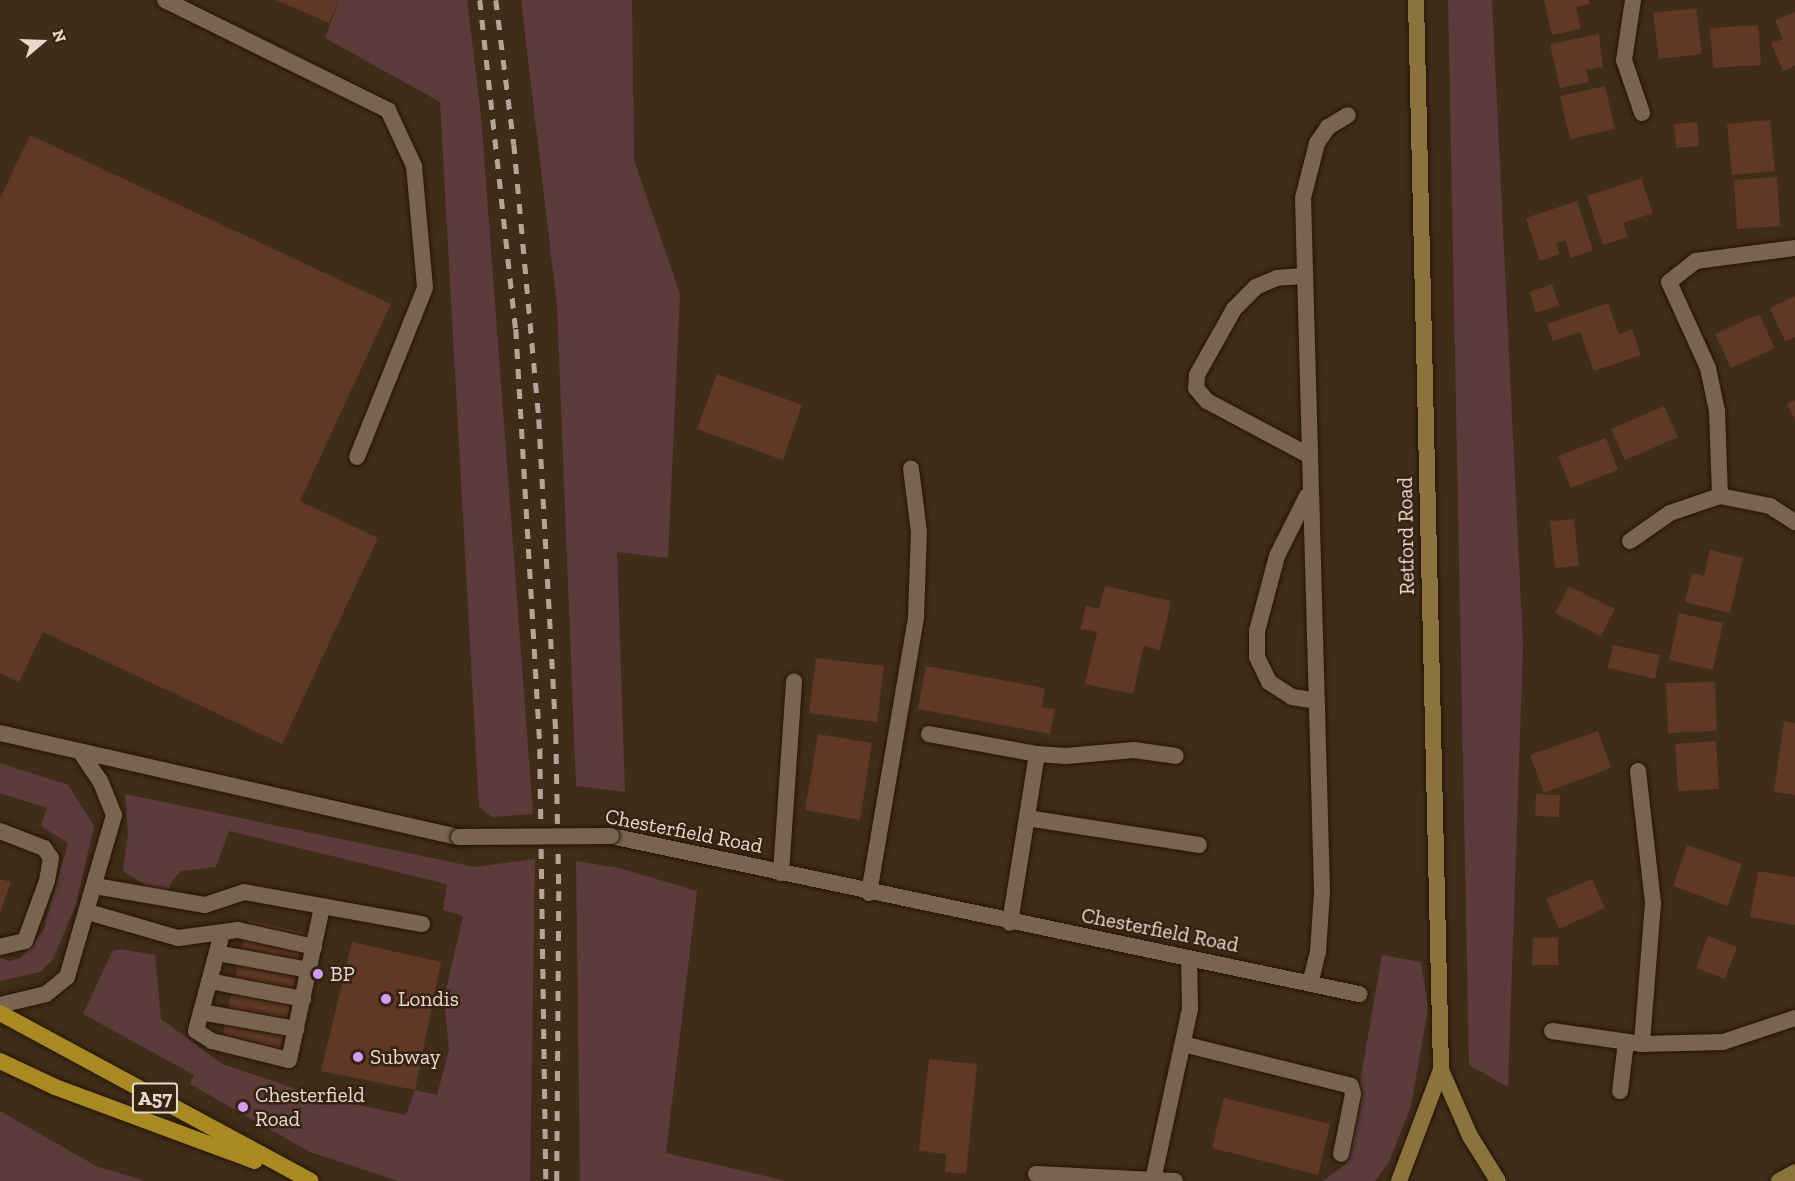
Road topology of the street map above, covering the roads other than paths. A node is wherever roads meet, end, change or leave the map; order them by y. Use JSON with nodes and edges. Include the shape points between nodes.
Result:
{"nodes":[{"id":1,"x":165,"y":0,"type":"edge"},
{"id":2,"x":1416,"y":0,"type":"edge"},
{"id":3,"x":1633,"y":0,"type":"edge"},
{"id":4,"x":1642,"y":113,"type":"dead end"},
{"id":5,"x":1348,"y":116,"type":"dead end"},
{"id":6,"x":1795,"y":249,"type":"edge"},
{"id":7,"x":1304,"y":276,"type":"junction"},
{"id":8,"x":1308,"y":455,"type":"junction"},
{"id":9,"x":357,"y":456,"type":"dead end"},
{"id":10,"x":911,"y":469,"type":"dead end"},
{"id":11,"x":1308,"y":493,"type":"junction"},
{"id":12,"x":1720,"y":496,"type":"junction"},
{"id":13,"x":1795,"y":522,"type":"edge"},
{"id":14,"x":1630,"y":541,"type":"dead end"},
{"id":15,"x":794,"y":681,"type":"dead end"},
{"id":16,"x":1316,"y":701,"type":"junction"},
{"id":17,"x":0,"y":733,"type":"edge"},
{"id":18,"x":928,"y":734,"type":"dead end"},
{"id":19,"x":81,"y":753,"type":"junction"},
{"id":20,"x":1037,"y":754,"type":"junction"},
{"id":21,"x":1176,"y":756,"type":"dead end"},
{"id":22,"x":1638,"y":771,"type":"dead end"},
{"id":23,"x":1027,"y":818,"type":"junction"},
{"id":24,"x":0,"y":831,"type":"edge"},
{"id":25,"x":1199,"y":845,"type":"dead end"},
{"id":26,"x":782,"y":873,"type":"junction"},
{"id":27,"x":95,"y":886,"type":"junction"},
{"id":28,"x":869,"y":893,"type":"junction"},
{"id":29,"x":322,"y":907,"type":"junction"},
{"id":30,"x":88,"y":912,"type":"junction"},
{"id":31,"x":1010,"y":923,"type":"junction"},
{"id":32,"x":422,"y":924,"type":"dead end"},
{"id":33,"x":222,"y":933,"type":"junction"},
{"id":34,"x":0,"y":947,"type":"edge"},
{"id":35,"x":314,"y":947,"type":"junction"},
{"id":36,"x":217,"y":953,"type":"junction"},
{"id":37,"x":1189,"y":959,"type":"junction"},
{"id":38,"x":309,"y":970,"type":"junction"},
{"id":39,"x":209,"y":981,"type":"junction"},
{"id":40,"x":1310,"y":984,"type":"junction"},
{"id":41,"x":1359,"y":994,"type":"dead end"},
{"id":42,"x":303,"y":999,"type":"junction"},
{"id":43,"x":0,"y":1005,"type":"edge"},
{"id":44,"x":201,"y":1012,"type":"junction"},
{"id":45,"x":0,"y":1013,"type":"edge"},
{"id":46,"x":1795,"y":1018,"type":"edge"},
{"id":47,"x":296,"y":1029,"type":"junction"},
{"id":48,"x":1552,"y":1031,"type":"dead end"},
{"id":49,"x":1634,"y":1043,"type":"junction"},
{"id":50,"x":1183,"y":1044,"type":"junction"},
{"id":51,"x":0,"y":1061,"type":"edge"},
{"id":52,"x":1442,"y":1070,"type":"junction"},
{"id":53,"x":1620,"y":1091,"type":"dead end"},
{"id":54,"x":1341,"y":1154,"type":"dead end"},
{"id":55,"x":1795,"y":1172,"type":"edge"},
{"id":56,"x":1036,"y":1174,"type":"dead end"},
{"id":57,"x":1153,"y":1180,"type":"edge"},
{"id":58,"x":310,"y":1181,"type":"edge"},
{"id":59,"x":1175,"y":1181,"type":"edge"},
{"id":60,"x":1399,"y":1181,"type":"edge"},
{"id":61,"x":1498,"y":1181,"type":"edge"},
{"id":62,"x":1779,"y":1181,"type":"edge"}],
"edges":[{"from":1,"to":9,"type":"street","via":[[388,110],[414,166],[425,288]]},
{"from":2,"to":52,"type":"main road","name":"Retford Road"},
{"from":3,"to":4,"type":"street","via":[[1624,60]]},
{"from":5,"to":7,"type":"street","via":[[1328,127],[1317,143],[1303,198]]},
{"from":6,"to":12,"type":"street","via":[[1696,261],[1669,282],[1708,368],[1717,411]]},
{"from":7,"to":8,"type":"street"},
{"from":7,"to":8,"type":"street","via":[[1276,278],[1256,287],[1234,309],[1197,375],[1197,388],[1207,401]]},
{"from":8,"to":11,"type":"street"},
{"from":10,"to":28,"type":"street","via":[[920,532],[916,617]]},
{"from":11,"to":16,"type":"street"},
{"from":11,"to":16,"type":"street","via":[[1277,556],[1257,631],[1257,657],[1269,682],[1292,697]]},
{"from":12,"to":13,"type":"street","via":[[1770,506]]},
{"from":12,"to":14,"type":"street","via":[[1670,513]]},
{"from":15,"to":26,"type":"street"},
{"from":16,"to":40,"type":"street","via":[[1322,891],[1318,952]]},
{"from":17,"to":19,"type":"street","name":"Chesterfield Road"},
{"from":18,"to":20,"type":"street"},
{"from":19,"to":26,"type":"street","name":"Chesterfield Road","bridge":true,"via":[[459,837],[611,836]]},
{"from":19,"to":27,"type":"street","via":[[100,781],[114,815]]},
{"from":20,"to":21,"type":"street","via":[[1066,756],[1134,750]]},
{"from":20,"to":23,"type":"street"},
{"from":22,"to":49,"type":"street","via":[[1653,903]]},
{"from":23,"to":25,"type":"street"},
{"from":23,"to":31,"type":"street"},
{"from":24,"to":34,"type":"street","via":[[44,848],[51,858],[47,881],[25,941]]},
{"from":26,"to":28,"type":"street","name":"Chesterfield Road"},
{"from":27,"to":29,"type":"street","via":[[205,905],[244,892]]},
{"from":27,"to":30,"type":"street"},
{"from":28,"to":31,"type":"street","name":"Chesterfield Road"},
{"from":29,"to":32,"type":"street"},
{"from":29,"to":35,"type":"street"},
{"from":30,"to":33,"type":"street","via":[[178,938]]},
{"from":30,"to":43,"type":"street","via":[[68,977],[46,994]]},
{"from":31,"to":37,"type":"street","name":"Chesterfield Road"},
{"from":33,"to":35,"type":"street","via":[[238,930]]},
{"from":33,"to":36,"type":"street"},
{"from":35,"to":38,"type":"street"},
{"from":36,"to":38,"type":"street"},
{"from":36,"to":39,"type":"street"},
{"from":37,"to":40,"type":"street","name":"Chesterfield Road"},
{"from":37,"to":50,"type":"street","via":[[1190,1010]]},
{"from":38,"to":42,"type":"street"},
{"from":39,"to":42,"type":"street"},
{"from":39,"to":44,"type":"street"},
{"from":40,"to":41,"type":"street","name":"Chesterfield Road"},
{"from":42,"to":47,"type":"street"},
{"from":44,"to":47,"type":"street"},
{"from":44,"to":47,"type":"street","via":[[196,1031],[212,1041],[288,1060]]},
{"from":45,"to":58,"type":"highway","number":"A57"},
{"from":46,"to":49,"type":"street","via":[[1723,1042]]},
{"from":48,"to":49,"type":"street"},
{"from":49,"to":53,"type":"street"},
{"from":50,"to":54,"type":"street","via":[[1351,1086],[1353,1094]]},
{"from":50,"to":57,"type":"street"},
{"from":51,"to":58,"type":"highway","number":"A57","via":[[55,1088]]},
{"from":52,"to":60,"type":"main road","name":"Retford Road"},
{"from":52,"to":61,"type":"main road","name":"Retford Road","via":[[1470,1136]]},
{"from":55,"to":62,"type":"main road"},
{"from":56,"to":57,"type":"street"},
{"from":57,"to":59,"type":"street"}]}
